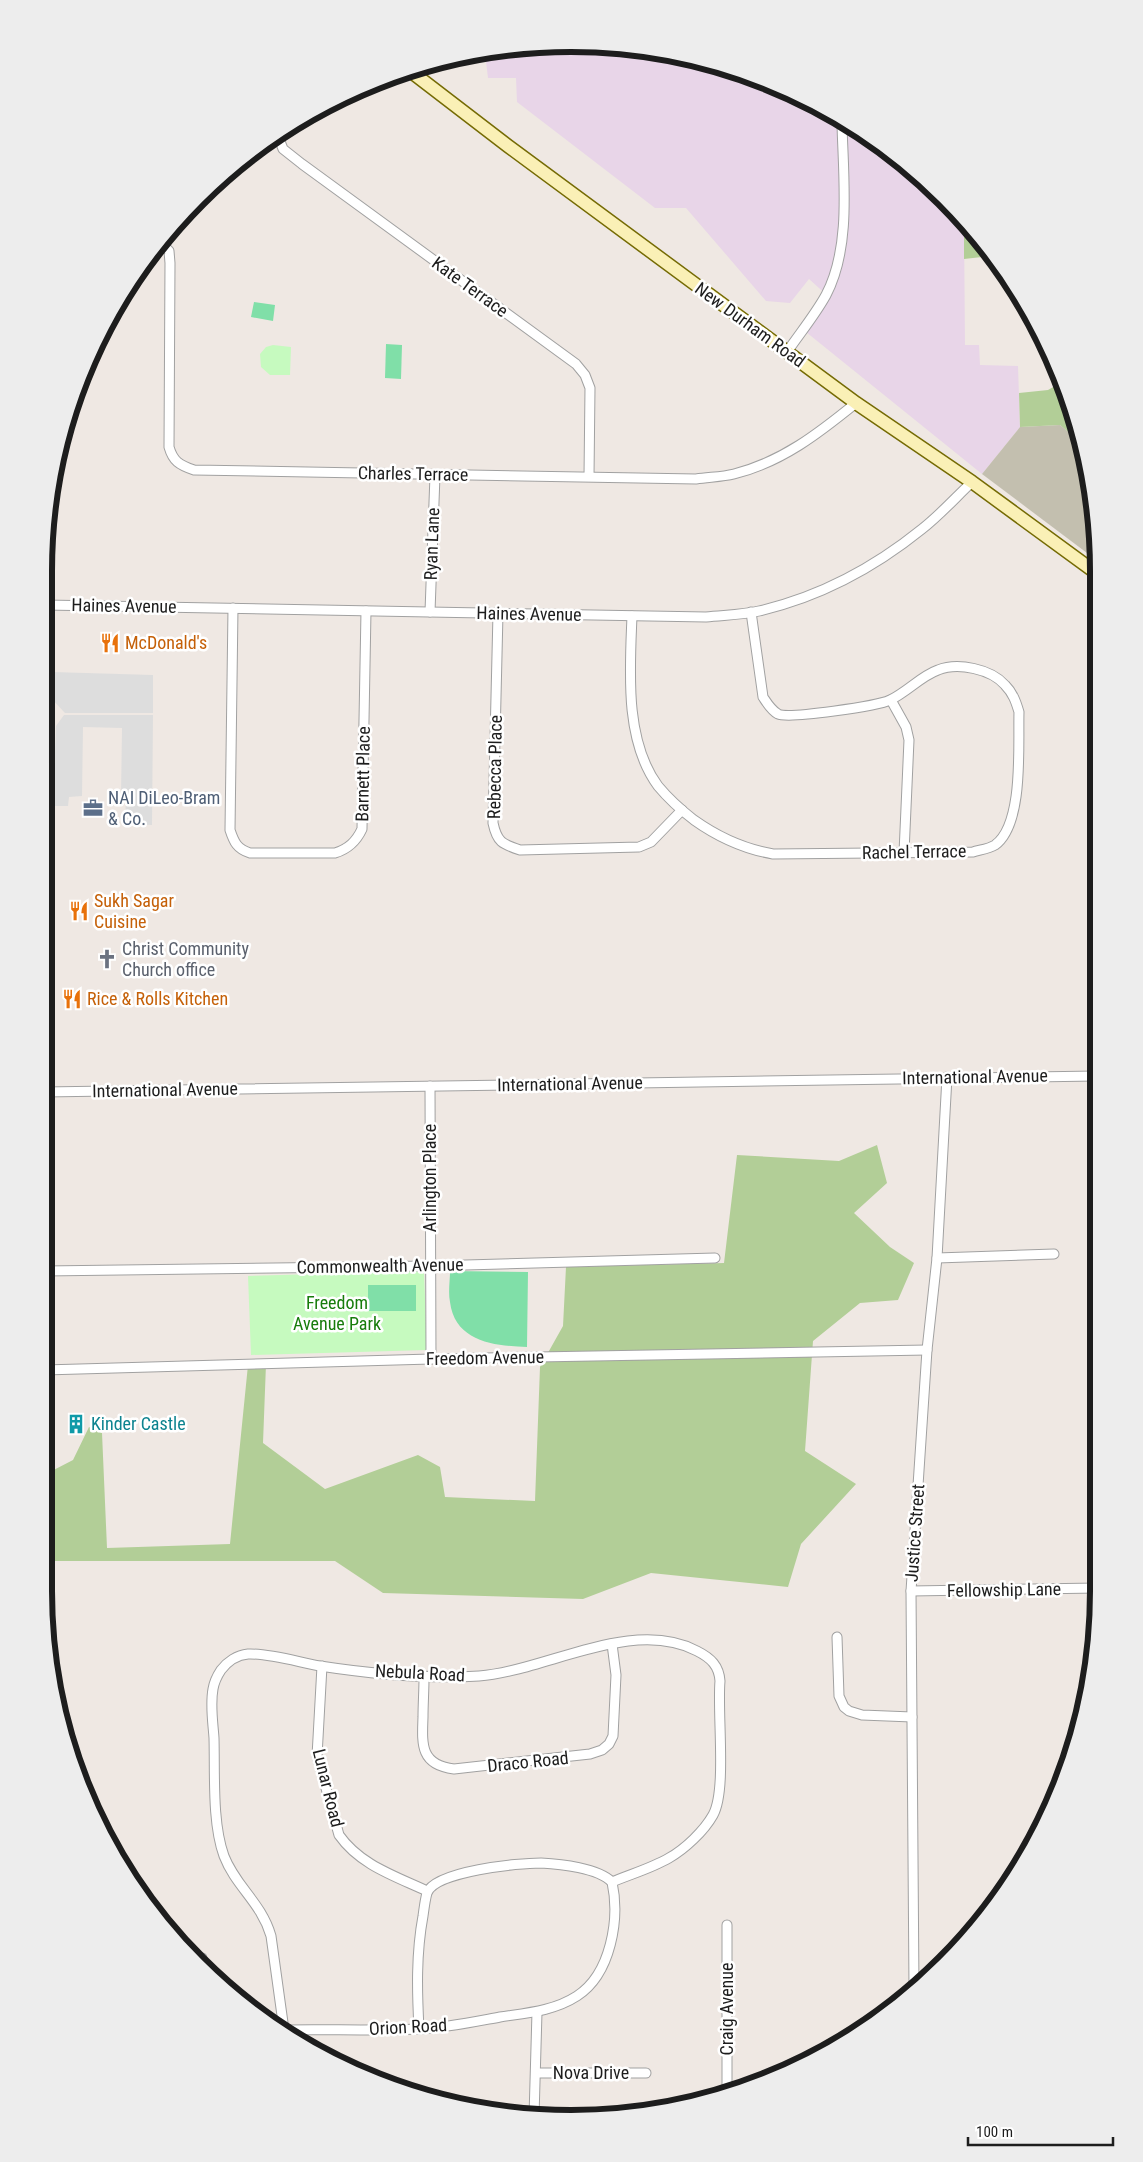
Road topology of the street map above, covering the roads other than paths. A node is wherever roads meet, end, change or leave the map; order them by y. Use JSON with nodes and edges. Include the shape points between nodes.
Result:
{"nodes":[{"id":1,"x":418,"y":76,"type":"edge"},
{"id":2,"x":842,"y":129,"type":"edge"},
{"id":3,"x":280,"y":142,"type":"edge"},
{"id":4,"x":166,"y":248,"type":"edge"},
{"id":5,"x":787,"y":352,"type":"junction"},
{"id":6,"x":856,"y":403,"type":"junction"},
{"id":7,"x":435,"y":475,"type":"junction"},
{"id":8,"x":589,"y":476,"type":"junction"},
{"id":9,"x":972,"y":482,"type":"junction"},
{"id":10,"x":1090,"y":568,"type":"edge"},
{"id":11,"x":52,"y":605,"type":"edge"},
{"id":12,"x":233,"y":608,"type":"junction"},
{"id":13,"x":366,"y":611,"type":"junction"},
{"id":14,"x":430,"y":612,"type":"junction"},
{"id":15,"x":751,"y":612,"type":"junction"},
{"id":16,"x":498,"y":614,"type":"junction"},
{"id":17,"x":632,"y":616,"type":"junction"},
{"id":18,"x":891,"y":700,"type":"junction"},
{"id":19,"x":682,"y":810,"type":"junction"},
{"id":20,"x":904,"y":853,"type":"junction"},
{"id":21,"x":1090,"y":1076,"type":"edge"},
{"id":22,"x":947,"y":1077,"type":"junction"},
{"id":23,"x":430,"y":1086,"type":"junction"},
{"id":24,"x":52,"y":1092,"type":"edge"},
{"id":25,"x":1054,"y":1254,"type":"dead end"},
{"id":26,"x":715,"y":1258,"type":"dead end"},
{"id":27,"x":936,"y":1258,"type":"junction"},
{"id":28,"x":430,"y":1266,"type":"junction"},
{"id":29,"x":52,"y":1271,"type":"edge"},
{"id":30,"x":927,"y":1350,"type":"junction"},
{"id":31,"x":431,"y":1359,"type":"junction"},
{"id":32,"x":52,"y":1370,"type":"edge"},
{"id":33,"x":1090,"y":1588,"type":"edge"},
{"id":34,"x":911,"y":1591,"type":"junction"},
{"id":35,"x":837,"y":1637,"type":"dead end"},
{"id":36,"x":612,"y":1644,"type":"junction"},
{"id":37,"x":322,"y":1666,"type":"junction"},
{"id":38,"x":424,"y":1678,"type":"junction"},
{"id":39,"x":912,"y":1717,"type":"junction"},
{"id":40,"x":612,"y":1882,"type":"junction"},
{"id":41,"x":427,"y":1892,"type":"junction"},
{"id":42,"x":727,"y":1925,"type":"dead end"},
{"id":43,"x":914,"y":1981,"type":"edge"},
{"id":44,"x":537,"y":2012,"type":"junction"},
{"id":45,"x":280,"y":2020,"type":"edge"},
{"id":46,"x":419,"y":2029,"type":"junction"},
{"id":47,"x":296,"y":2030,"type":"edge"},
{"id":48,"x":536,"y":2073,"type":"junction"},
{"id":49,"x":646,"y":2073,"type":"dead end"},
{"id":50,"x":727,"y":2085,"type":"edge"},
{"id":51,"x":534,"y":2108,"type":"edge"}],
"edges":[{"from":1,"to":5,"type":"main road","name":"New Durham Road"},
{"from":2,"to":5,"type":"street","via":[[843,228],[837,264],[826,294]]},
{"from":3,"to":8,"type":"street","name":"Kate Terrace","via":[[283,149],[302,164],[576,364],[590,388]]},
{"from":4,"to":7,"type":"street","name":"Charles Terrace","via":[[170,263],[169,447],[172,458],[181,466],[194,470]]},
{"from":5,"to":6,"type":"main road","name":"New Durham Road"},
{"from":6,"to":8,"type":"street","name":"Charles Terrace","via":[[811,439],[787,453],[734,474],[696,479]]},
{"from":6,"to":9,"type":"main road","name":"New Durham Road"},
{"from":7,"to":8,"type":"street","name":"Charles Terrace"},
{"from":7,"to":14,"type":"street","name":"Ryan Lane"},
{"from":9,"to":10,"type":"main road","name":"New Durham Road"},
{"from":9,"to":15,"type":"street","name":"Haines Avenue","via":[[923,528],[850,578],[805,597]]},
{"from":11,"to":12,"type":"street","name":"Haines Avenue"},
{"from":12,"to":13,"type":"street","name":"Haines Avenue"},
{"from":12,"to":13,"type":"street","name":"Barnett Place","via":[[230,830],[233,841],[241,850],[250,853],[335,854],[346,850],[362,830]]},
{"from":13,"to":14,"type":"street","name":"Haines Avenue"},
{"from":14,"to":16,"type":"street","name":"Haines Avenue"},
{"from":15,"to":17,"type":"street","name":"Haines Avenue","via":[[706,617]]},
{"from":15,"to":18,"type":"street","name":"Rachel Terrace","via":[[763,697],[778,714],[804,716]]},
{"from":16,"to":17,"type":"street","name":"Haines Avenue"},
{"from":16,"to":19,"type":"street","name":"Rebecca Place","via":[[493,823],[496,837],[520,850],[639,847],[651,842]]},
{"from":17,"to":19,"type":"street","name":"Rachel Terrace","via":[[630,675],[637,734],[645,761],[658,785]]},
{"from":18,"to":20,"type":"street","via":[[906,727],[909,740]]},
{"from":18,"to":20,"type":"street","name":"Rachel Terrace","via":[[938,670],[955,666],[998,678],[1015,699],[1019,712],[1016,804],[1007,833],[994,846],[973,852]]},
{"from":19,"to":20,"type":"street","name":"Rachel Terrace","via":[[705,828],[752,851],[773,854]]},
{"from":21,"to":22,"type":"street","name":"International Avenue"},
{"from":22,"to":23,"type":"street","name":"International Avenue"},
{"from":22,"to":27,"type":"street","name":"Justice Street"},
{"from":23,"to":24,"type":"street","name":"International Avenue"},
{"from":23,"to":28,"type":"street","name":"Arlington Place"},
{"from":25,"to":27,"type":"street"},
{"from":26,"to":28,"type":"street","name":"Commonwealth Avenue"},
{"from":27,"to":30,"type":"street","name":"Justice Street"},
{"from":28,"to":29,"type":"street","name":"Commonwealth Avenue"},
{"from":28,"to":31,"type":"street","name":"Arlington Place"},
{"from":30,"to":31,"type":"street","name":"Freedom Avenue"},
{"from":30,"to":34,"type":"street","name":"Justice Street"},
{"from":31,"to":32,"type":"street","name":"Freedom Avenue"},
{"from":33,"to":34,"type":"street","name":"Fellowship Lane"},
{"from":34,"to":39,"type":"street","name":"Justice Street"},
{"from":35,"to":39,"type":"street","via":[[840,1696],[844,1707],[862,1715]]},
{"from":36,"to":38,"type":"street","name":"Nebula Road","via":[[490,1675]]},
{"from":36,"to":38,"type":"street","name":"Draco Road","via":[[616,1675],[613,1736],[602,1750],[577,1756],[454,1769],[437,1765],[426,1754],[422,1742]]},
{"from":36,"to":40,"type":"street","name":"Nebula Road","via":[[651,1640],[692,1648],[713,1662],[719,1671],[720,1681],[719,1794],[714,1814],[669,1858]]},
{"from":37,"to":38,"type":"street","name":"Nebula Road"},
{"from":37,"to":41,"type":"street","name":"Lunar Road","via":[[317,1756],[340,1835],[347,1846],[368,1863]]},
{"from":37,"to":45,"type":"street","name":"Nebula Road","via":[[248,1654],[228,1662],[213,1689],[220,1836],[232,1871],[267,1922]]},
{"from":39,"to":43,"type":"street","name":"Justice Street"},
{"from":40,"to":41,"type":"street","via":[[599,1872],[560,1865],[527,1864],[451,1876]]},
{"from":40,"to":44,"type":"street","name":"Orion Road","via":[[615,1894],[610,1946],[599,1973],[578,1995]]},
{"from":41,"to":46,"type":"street","via":[[418,1953]]},
{"from":42,"to":50,"type":"street","name":"Craig Avenue"},
{"from":44,"to":46,"type":"street","name":"Orion Road"},
{"from":44,"to":48,"type":"street"},
{"from":46,"to":47,"type":"street","name":"Orion Road"},
{"from":48,"to":49,"type":"street","name":"Nova Drive"},
{"from":48,"to":51,"type":"street"}]}
